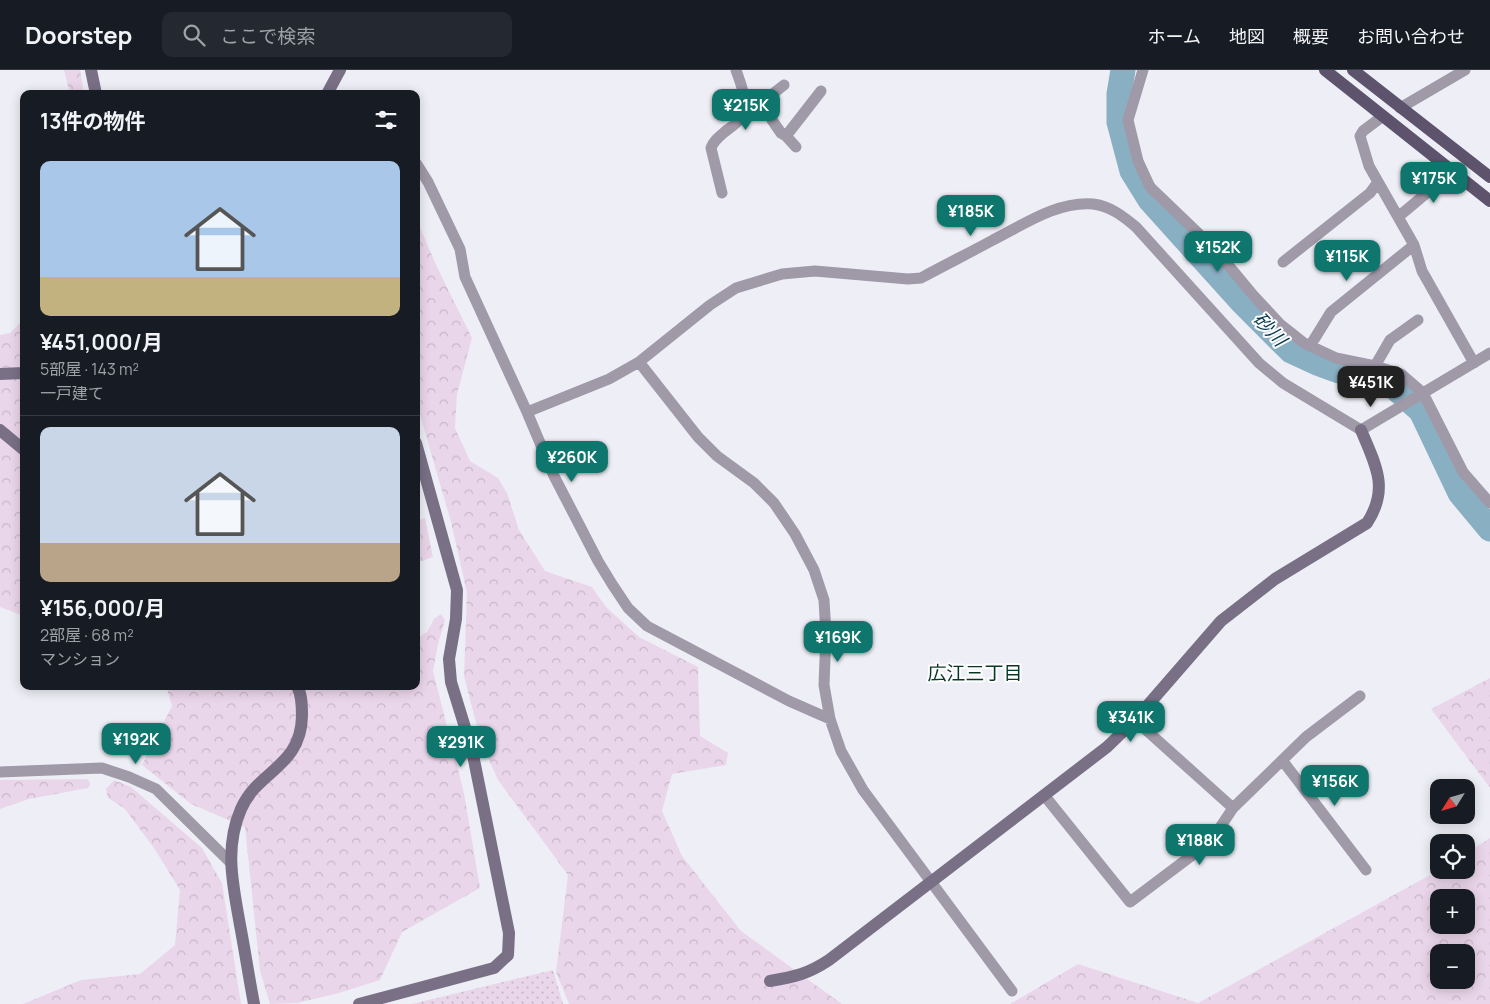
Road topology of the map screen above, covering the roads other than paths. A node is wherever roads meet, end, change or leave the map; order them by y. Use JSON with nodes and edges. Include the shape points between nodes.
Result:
{"nodes":[{"id":1,"x":91,"y":70,"type":"edge"},
{"id":2,"x":340,"y":70,"type":"edge"},
{"id":3,"x":736,"y":70,"type":"edge"},
{"id":4,"x":1143,"y":70,"type":"edge"},
{"id":5,"x":1325,"y":70,"type":"edge"},
{"id":6,"x":1354,"y":70,"type":"edge"},
{"id":7,"x":1465,"y":70,"type":"edge"},
{"id":8,"x":784,"y":85,"type":"dead end"},
{"id":9,"x":95,"y":90,"type":"edge"},
{"id":10,"x":329,"y":90,"type":"edge"},
{"id":11,"x":821,"y":91,"type":"dead end"},
{"id":12,"x":744,"y":101,"type":"junction"},
{"id":13,"x":766,"y":104,"type":"junction"},
{"id":14,"x":1400,"y":108,"type":"junction"},
{"id":15,"x":1383,"y":116,"type":"junction"},
{"id":16,"x":786,"y":136,"type":"junction"},
{"id":17,"x":796,"y":147,"type":"dead end"},
{"id":18,"x":420,"y":169,"type":"edge"},
{"id":19,"x":1452,"y":171,"type":"junction"},
{"id":20,"x":1490,"y":177,"type":"edge"},
{"id":21,"x":1378,"y":182,"type":"junction"},
{"id":22,"x":722,"y":193,"type":"dead end"},
{"id":23,"x":1490,"y":201,"type":"edge"},
{"id":24,"x":1398,"y":216,"type":"junction"},
{"id":25,"x":1414,"y":245,"type":"junction"},
{"id":26,"x":1283,"y":262,"type":"dead end"},
{"id":27,"x":1418,"y":320,"type":"dead end"},
{"id":28,"x":1310,"y":346,"type":"junction"},
{"id":29,"x":1490,"y":354,"type":"edge"},
{"id":30,"x":639,"y":362,"type":"junction"},
{"id":31,"x":1474,"y":363,"type":"junction"},
{"id":32,"x":1375,"y":366,"type":"junction"},
{"id":33,"x":20,"y":373,"type":"edge"},
{"id":34,"x":0,"y":374,"type":"edge"},
{"id":35,"x":1423,"y":393,"type":"junction"},
{"id":36,"x":528,"y":412,"type":"junction"},
{"id":37,"x":0,"y":430,"type":"edge"},
{"id":38,"x":1360,"y":430,"type":"junction"},
{"id":39,"x":20,"y":447,"type":"edge"},
{"id":40,"x":420,"y":457,"type":"edge"},
{"id":41,"x":1490,"y":503,"type":"edge"},
{"id":42,"x":299,"y":690,"type":"edge"},
{"id":43,"x":1360,"y":696,"type":"dead end"},
{"id":44,"x":830,"y":719,"type":"junction"},
{"id":45,"x":1135,"y":720,"type":"junction"},
{"id":46,"x":1282,"y":760,"type":"junction"},
{"id":47,"x":0,"y":772,"type":"edge"},
{"id":48,"x":1044,"y":795,"type":"junction"},
{"id":49,"x":1234,"y":808,"type":"junction"},
{"id":50,"x":231,"y":863,"type":"junction"},
{"id":51,"x":1366,"y":870,"type":"dead end"},
{"id":52,"x":931,"y":882,"type":"junction"},
{"id":53,"x":770,"y":981,"type":"dead end"},
{"id":54,"x":1012,"y":991,"type":"dead end"},
{"id":55,"x":254,"y":1004,"type":"edge"},
{"id":56,"x":359,"y":1004,"type":"edge"}],
"edges":[{"from":1,"to":9,"type":"street"},
{"from":2,"to":10,"type":"street"},
{"from":3,"to":12,"type":"street"},
{"from":4,"to":28,"type":"street","via":[[1128,120],[1138,161],[1150,187],[1204,240],[1280,324]]},
{"from":5,"to":15,"type":"main road"},
{"from":6,"to":14,"type":"main road"},
{"from":7,"to":14,"type":"street"},
{"from":8,"to":13,"type":"street","via":[[770,96]]},
{"from":11,"to":16,"type":"street"},
{"from":12,"to":13,"type":"street"},
{"from":12,"to":22,"type":"street","via":[[739,120],[714,141],[711,148]]},
{"from":13,"to":16,"type":"street","via":[[772,120]]},
{"from":14,"to":20,"type":"main road"},
{"from":15,"to":19,"type":"main road"},
{"from":15,"to":21,"type":"street","via":[[1360,136],[1369,166]]},
{"from":16,"to":17,"type":"street"},
{"from":18,"to":36,"type":"street","via":[[460,249],[466,277]]},
{"from":19,"to":23,"type":"main road"},
{"from":19,"to":24,"type":"street"},
{"from":21,"to":24,"type":"street"},
{"from":21,"to":26,"type":"street","via":[[1370,193]]},
{"from":24,"to":25,"type":"street"},
{"from":25,"to":28,"type":"street","via":[[1331,312]]},
{"from":25,"to":31,"type":"street","via":[[1422,270]]},
{"from":27,"to":32,"type":"street","via":[[1390,340]]},
{"from":28,"to":32,"type":"street","via":[[1336,358]]},
{"from":29,"to":31,"type":"street"},
{"from":30,"to":36,"type":"street","via":[[609,379]]},
{"from":30,"to":38,"type":"street","via":[[736,288],[782,274],[815,271],[921,278],[1054,210],[1074,204],[1094,204],[1117,211],[1136,227],[1265,368],[1283,383]]},
{"from":30,"to":44,"type":"street","via":[[698,437],[774,503],[799,541],[824,600],[824,685]]},
{"from":31,"to":35,"type":"street"},
{"from":32,"to":35,"type":"street","via":[[1400,374]]},
{"from":33,"to":34,"type":"street"},
{"from":35,"to":38,"type":"street"},
{"from":35,"to":41,"type":"street","via":[[1463,472]]},
{"from":36,"to":44,"type":"street","via":[[554,476],[598,561],[628,608],[647,626],[789,701]]},
{"from":37,"to":39,"type":"street"},
{"from":38,"to":45,"type":"street","via":[[1379,481],[1379,496],[1367,523],[1274,578],[1221,621]]},
{"from":40,"to":56,"type":"street","via":[[457,590],[449,659],[451,682],[472,750],[509,933],[508,955],[494,968]]},
{"from":42,"to":50,"type":"street","via":[[302,728],[296,746],[252,792],[242,808],[231,847]]},
{"from":43,"to":46,"type":"street","via":[[1306,737]]},
{"from":44,"to":52,"type":"street","via":[[841,751],[863,790]]},
{"from":45,"to":48,"type":"street","via":[[1107,747]]},
{"from":45,"to":49,"type":"street"},
{"from":46,"to":49,"type":"street"},
{"from":46,"to":51,"type":"street"},
{"from":47,"to":50,"type":"street","via":[[102,768],[129,777],[156,789]]},
{"from":48,"to":49,"type":"street","via":[[1130,902],[1211,841]]},
{"from":48,"to":52,"type":"street"},
{"from":50,"to":55,"type":"street"},
{"from":52,"to":53,"type":"street","via":[[814,970]]},
{"from":52,"to":54,"type":"street"}]}
